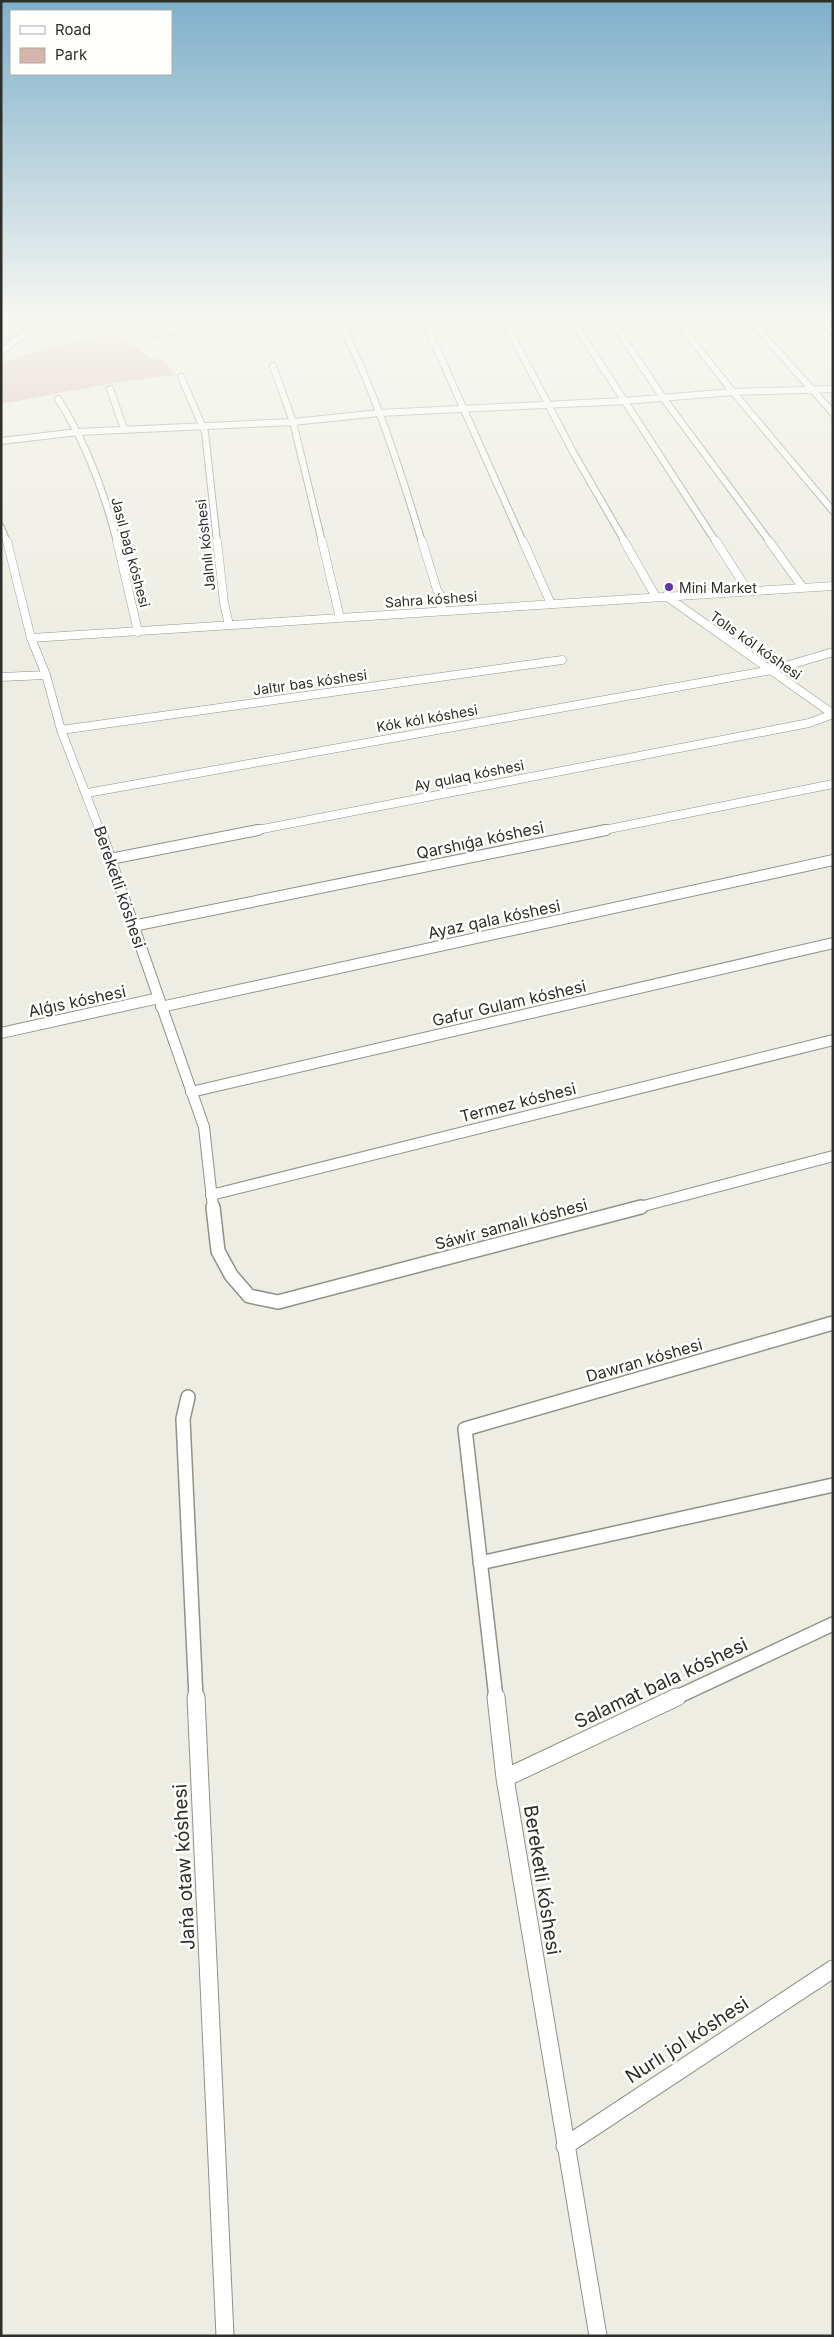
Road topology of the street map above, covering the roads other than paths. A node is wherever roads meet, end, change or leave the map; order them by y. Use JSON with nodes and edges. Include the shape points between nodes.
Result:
{"nodes":[{"id":1,"x":76,"y":429,"type":"edge"},
{"id":2,"x":124,"y":429,"type":"edge"},
{"id":3,"x":204,"y":429,"type":"edge"},
{"id":4,"x":295,"y":429,"type":"edge"},
{"id":5,"x":384,"y":429,"type":"edge"},
{"id":6,"x":473,"y":429,"type":"edge"},
{"id":7,"x":561,"y":429,"type":"edge"},
{"id":8,"x":642,"y":429,"type":"edge"},
{"id":9,"x":686,"y":429,"type":"edge"},
{"id":10,"x":764,"y":429,"type":"edge"},
{"id":11,"x":78,"y":432,"type":"junction"},
{"id":12,"x":1,"y":441,"type":"edge"},
{"id":13,"x":833,"y":511,"type":"edge"},
{"id":14,"x":1,"y":527,"type":"edge"},
{"id":15,"x":833,"y":586,"type":"edge"},
{"id":16,"x":803,"y":588,"type":"junction"},
{"id":17,"x":748,"y":591,"type":"junction"},
{"id":18,"x":666,"y":596,"type":"junction"},
{"id":19,"x":656,"y":597,"type":"junction"},
{"id":20,"x":551,"y":604,"type":"junction"},
{"id":21,"x":440,"y":611,"type":"junction"},
{"id":22,"x":340,"y":618,"type":"junction"},
{"id":23,"x":229,"y":626,"type":"junction"},
{"id":24,"x":138,"y":632,"type":"junction"},
{"id":25,"x":31,"y":638,"type":"junction"},
{"id":26,"x":833,"y":652,"type":"edge"},
{"id":27,"x":562,"y":660,"type":"dead end"},
{"id":28,"x":772,"y":670,"type":"junction"},
{"id":29,"x":46,"y":675,"type":"junction"},
{"id":30,"x":1,"y":678,"type":"edge"},
{"id":31,"x":833,"y":714,"type":"edge"},
{"id":32,"x":61,"y":730,"type":"junction"},
{"id":33,"x":833,"y":784,"type":"edge"},
{"id":34,"x":87,"y":793,"type":"junction"},
{"id":35,"x":110,"y":859,"type":"junction"},
{"id":36,"x":833,"y":860,"type":"edge"},
{"id":37,"x":134,"y":926,"type":"junction"},
{"id":38,"x":833,"y":943,"type":"edge"},
{"id":39,"x":160,"y":1002,"type":"junction"},
{"id":40,"x":1,"y":1033,"type":"edge"},
{"id":41,"x":833,"y":1040,"type":"edge"},
{"id":42,"x":192,"y":1092,"type":"junction"},
{"id":43,"x":833,"y":1156,"type":"edge"},
{"id":44,"x":211,"y":1195,"type":"junction"},
{"id":45,"x":218,"y":1251,"type":"joint"},
{"id":46,"x":831,"y":1326,"type":"edge"},
{"id":47,"x":188,"y":1397,"type":"dead end"},
{"id":48,"x":465,"y":1429,"type":"joint"},
{"id":49,"x":833,"y":1485,"type":"edge"},
{"id":50,"x":480,"y":1563,"type":"junction"},
{"id":51,"x":833,"y":1624,"type":"edge"},
{"id":52,"x":505,"y":1778,"type":"junction"},
{"id":53,"x":833,"y":1969,"type":"edge"},
{"id":54,"x":565,"y":2146,"type":"junction"},
{"id":55,"x":225,"y":2336,"type":"edge"},
{"id":56,"x":598,"y":2336,"type":"edge"}],
"edges":[{"from":1,"to":11,"type":"street","name":"Jasıl baǵ kóshesi"},
{"from":2,"to":11,"type":"street"},
{"from":3,"to":23,"type":"street","name":"Jalnılı kóshesi"},
{"from":4,"to":22,"type":"street"},
{"from":5,"to":21,"type":"street","via":[[437,590],[444,600]]},
{"from":6,"to":20,"type":"street"},
{"from":7,"to":19,"type":"street"},
{"from":8,"to":17,"type":"street"},
{"from":9,"to":16,"type":"street"},
{"from":10,"to":13,"type":"street"},
{"from":11,"to":12,"type":"street"},
{"from":11,"to":24,"type":"street","name":"Jasıl baǵ kóshesi","via":[[102,490]]},
{"from":14,"to":25,"type":"street","name":"Bereketli kóshesi"},
{"from":15,"to":16,"type":"street","name":"Sahra kóshesi"},
{"from":16,"to":17,"type":"street","name":"Sahra kóshesi"},
{"from":17,"to":18,"type":"street","name":"Sahra kóshesi"},
{"from":18,"to":19,"type":"street","name":"Sahra kóshesi"},
{"from":18,"to":28,"type":"street","name":"Tolıs kól kóshesi"},
{"from":19,"to":20,"type":"street","name":"Sahra kóshesi"},
{"from":20,"to":21,"type":"street","name":"Sahra kóshesi"},
{"from":21,"to":22,"type":"street","name":"Sahra kóshesi"},
{"from":22,"to":23,"type":"street","name":"Sahra kóshesi"},
{"from":23,"to":24,"type":"street","name":"Sahra kóshesi"},
{"from":24,"to":25,"type":"street","name":"Sahra kóshesi"},
{"from":25,"to":29,"type":"street","name":"Bereketli kóshesi"},
{"from":26,"to":28,"type":"street","name":"Kók kól kóshesi"},
{"from":27,"to":32,"type":"street","name":"Jaltır bas kóshesi"},
{"from":28,"to":31,"type":"street","name":"Tolıs kól kóshesi"},
{"from":28,"to":34,"type":"street","name":"Kók kól kóshesi"},
{"from":29,"to":30,"type":"street"},
{"from":29,"to":32,"type":"street","name":"Bereketli kóshesi"},
{"from":31,"to":35,"type":"street","name":"Ay qulaq kóshesi","via":[[810,723]]},
{"from":32,"to":34,"type":"street","name":"Bereketli kóshesi"},
{"from":33,"to":37,"type":"street","name":"Qarshıǵa kóshesi"},
{"from":34,"to":35,"type":"street","name":"Bereketli kóshesi"},
{"from":35,"to":37,"type":"street","name":"Bereketli kóshesi"},
{"from":36,"to":39,"type":"street","name":"Ayaz qala kóshesi"},
{"from":37,"to":39,"type":"street","name":"Bereketli kóshesi"},
{"from":38,"to":42,"type":"street","name":"Gafur Gulam kóshesi"},
{"from":39,"to":40,"type":"street","name":"Alǵıs kóshesi"},
{"from":39,"to":42,"type":"street","name":"Bereketli kóshesi"},
{"from":41,"to":44,"type":"street","name":"Termez kóshesi"},
{"from":42,"to":44,"type":"street","name":"Bereketli kóshesi","via":[[204,1127]]},
{"from":43,"to":45,"type":"street","name":"Sáwir samalı kóshesi","via":[[278,1302],[249,1296],[231,1275]]},
{"from":44,"to":45,"type":"street","name":"Bereketli kóshesi"},
{"from":46,"to":48,"type":"street","name":"Dawran kóshesi"},
{"from":47,"to":55,"type":"street","name":"Jańa otaw kóshesi","via":[[183,1419]]},
{"from":48,"to":50,"type":"street","name":"Bereketli kóshesi"},
{"from":49,"to":50,"type":"street"},
{"from":50,"to":52,"type":"street","name":"Bereketli kóshesi"},
{"from":51,"to":52,"type":"street","name":"Salamat bala kóshesi"},
{"from":52,"to":54,"type":"street","name":"Bereketli kóshesi"},
{"from":53,"to":54,"type":"street","name":"Nurlı jol kóshesi"},
{"from":54,"to":56,"type":"street","name":"Bereketli kóshesi"}]}
